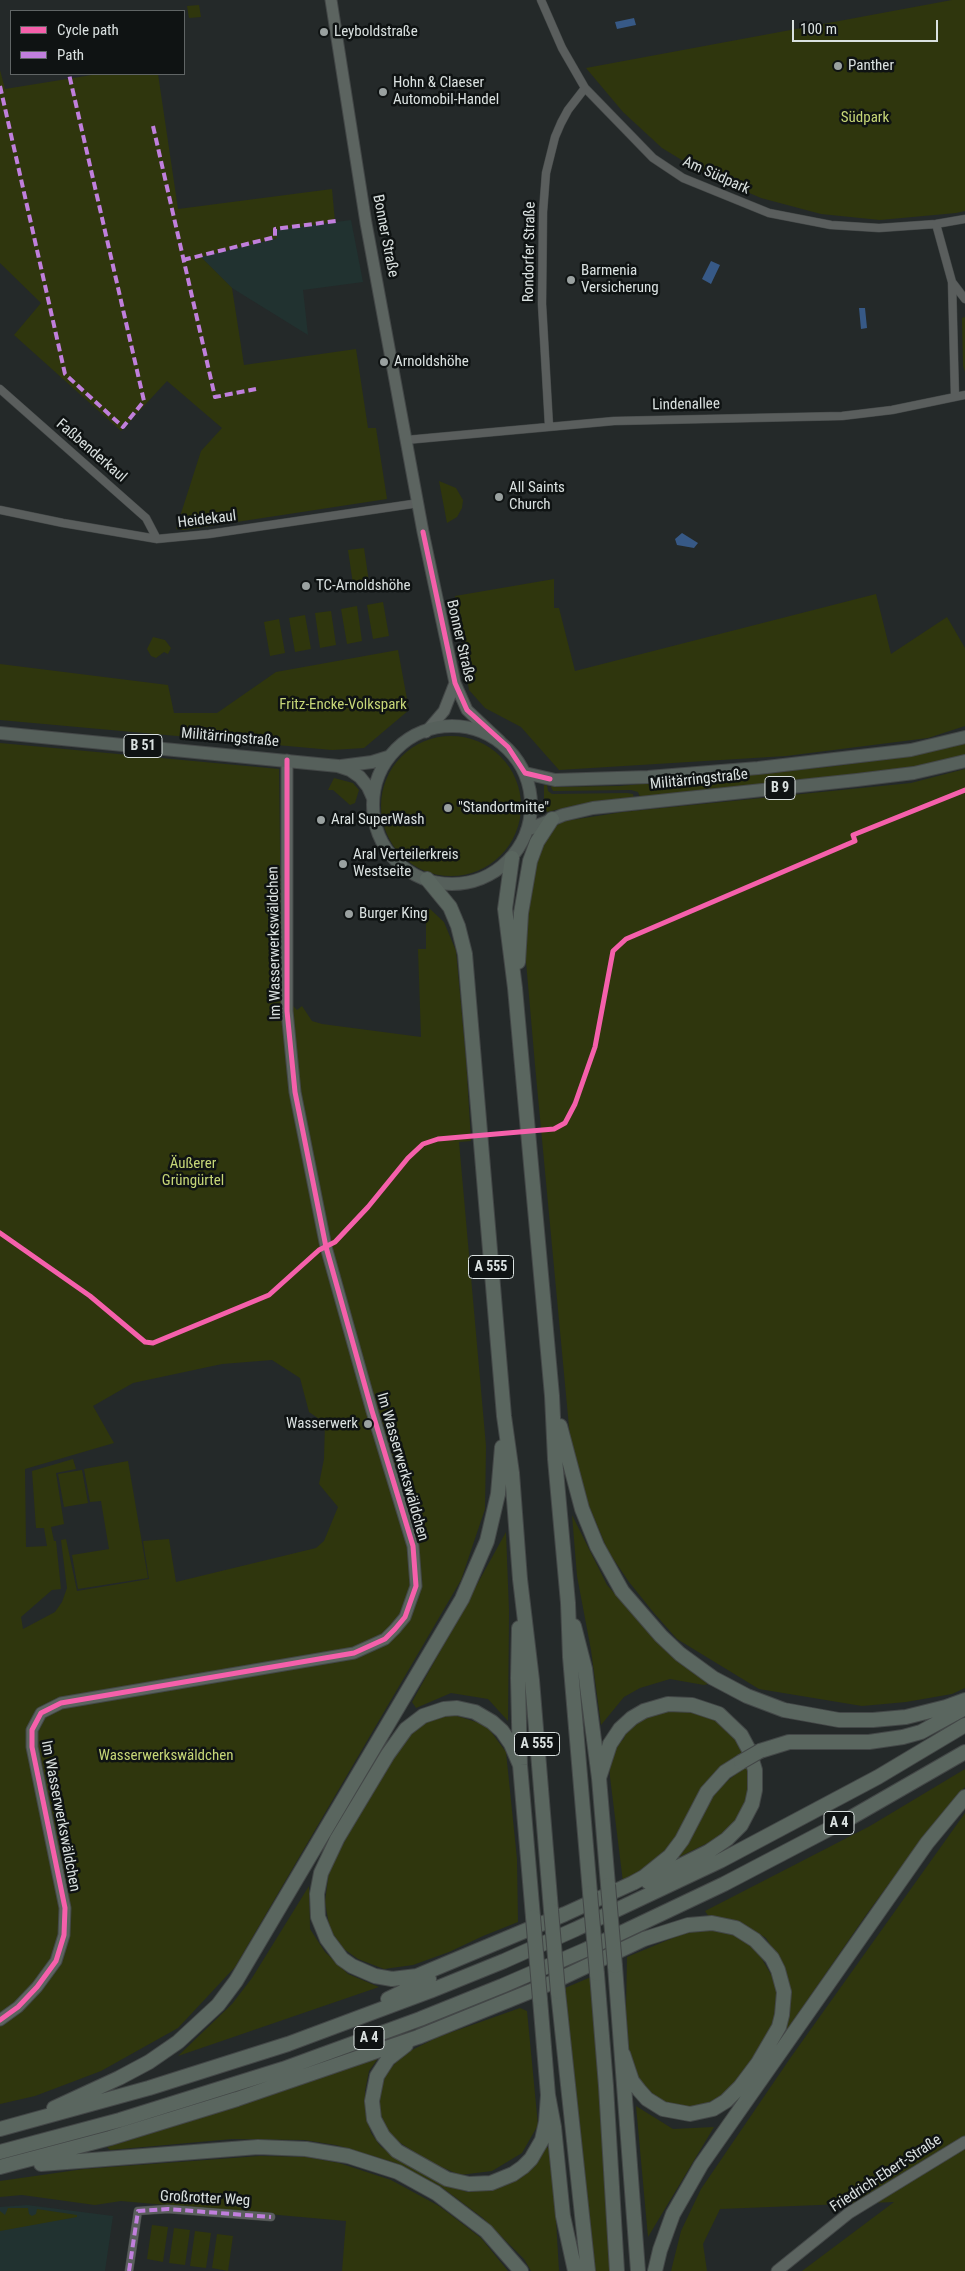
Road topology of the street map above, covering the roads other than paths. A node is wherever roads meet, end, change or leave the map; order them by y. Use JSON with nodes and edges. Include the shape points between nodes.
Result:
{"nodes":[{"id":1,"x":331,"y":0,"type":"edge"},
{"id":2,"x":541,"y":0,"type":"edge"},
{"id":3,"x":585,"y":88,"type":"junction"},
{"id":4,"x":965,"y":219,"type":"edge"},
{"id":5,"x":936,"y":224,"type":"junction"},
{"id":6,"x":952,"y":282,"type":"junction"},
{"id":7,"x":965,"y":300,"type":"edge"},
{"id":8,"x":0,"y":389,"type":"edge"},
{"id":9,"x":965,"y":394,"type":"edge"},
{"id":10,"x":955,"y":397,"type":"junction"},
{"id":11,"x":549,"y":426,"type":"junction"},
{"id":12,"x":406,"y":440,"type":"junction"},
{"id":13,"x":419,"y":503,"type":"junction"},
{"id":14,"x":0,"y":510,"type":"edge"},
{"id":15,"x":157,"y":538,"type":"junction"},
{"id":16,"x":455,"y":683,"type":"junction"},
{"id":17,"x":426,"y":732,"type":"junction"},
{"id":18,"x":0,"y":733,"type":"edge"},
{"id":19,"x":965,"y":737,"type":"edge"},
{"id":20,"x":500,"y":741,"type":"junction"},
{"id":21,"x":388,"y":758,"type":"junction"},
{"id":22,"x":287,"y":760,"type":"junction"},
{"id":23,"x":965,"y":761,"type":"edge"},
{"id":24,"x":338,"y":766,"type":"junction"},
{"id":25,"x":525,"y":772,"type":"junction"},
{"id":26,"x":373,"y":798,"type":"junction"},
{"id":27,"x":552,"y":819,"type":"junction"},
{"id":28,"x":528,"y":830,"type":"junction"},
{"id":29,"x":512,"y":858,"type":"junction"},
{"id":30,"x":427,"y":879,"type":"junction"},
{"id":31,"x":515,"y":988,"type":"junction"},
{"id":32,"x":552,"y":1396,"type":"junction"},
{"id":33,"x":504,"y":1416,"type":"junction"},
{"id":34,"x":520,"y":1579,"type":"junction"},
{"id":35,"x":568,"y":1603,"type":"junction"},
{"id":36,"x":965,"y":1700,"type":"edge"},
{"id":37,"x":965,"y":1708,"type":"edge"},
{"id":38,"x":965,"y":1725,"type":"edge"},
{"id":39,"x":965,"y":1752,"type":"edge"},
{"id":40,"x":520,"y":1766,"type":"junction"},
{"id":41,"x":599,"y":1778,"type":"junction"},
{"id":42,"x":965,"y":1797,"type":"edge"},
{"id":43,"x":724,"y":1884,"type":"junction"},
{"id":44,"x":644,"y":1940,"type":"junction"},
{"id":45,"x":0,"y":2020,"type":"edge"},
{"id":46,"x":330,"y":2029,"type":"junction"},
{"id":47,"x":418,"y":2037,"type":"junction"},
{"id":48,"x":623,"y":2054,"type":"junction"},
{"id":49,"x":548,"y":2095,"type":"junction"},
{"id":50,"x":6,"y":2128,"type":"edge"},
{"id":51,"x":965,"y":2142,"type":"edge"},
{"id":52,"x":0,"y":2152,"type":"edge"},
{"id":53,"x":0,"y":2168,"type":"edge"},
{"id":54,"x":272,"y":2217,"type":"dead end"},
{"id":55,"x":128,"y":2271,"type":"edge"},
{"id":56,"x":521,"y":2271,"type":"edge"},
{"id":57,"x":576,"y":2271,"type":"edge"},
{"id":58,"x":588,"y":2271,"type":"edge"},
{"id":59,"x":617,"y":2271,"type":"edge"},
{"id":60,"x":638,"y":2271,"type":"edge"},
{"id":61,"x":655,"y":2271,"type":"edge"},
{"id":62,"x":777,"y":2271,"type":"edge"}],
"edges":[{"from":1,"to":12,"type":"street","name":"Bonner Straße","via":[[366,223]]},
{"from":2,"to":3,"type":"street","name":"Am Südpark","via":[[562,48]]},
{"from":3,"to":5,"type":"street","name":"Am Südpark","via":[[653,158],[683,178],[732,199],[769,213],[831,225],[880,228]]},
{"from":3,"to":11,"type":"street","name":"Rondorfer Straße","via":[[561,123],[546,173],[542,254]]},
{"from":4,"to":5,"type":"street","name":"Am Südpark"},
{"from":5,"to":6,"type":"street"},
{"from":6,"to":7,"type":"street"},
{"from":6,"to":10,"type":"street"},
{"from":8,"to":15,"type":"street","name":"Faßbenderkaul","via":[[146,518]]},
{"from":9,"to":10,"type":"street","name":"Lindenallee"},
{"from":10,"to":11,"type":"street","name":"Lindenallee","via":[[892,410],[819,417],[677,419]]},
{"from":11,"to":12,"type":"street","name":"Lindenallee"},
{"from":12,"to":13,"type":"street","name":"Bonner Straße"},
{"from":13,"to":15,"type":"street","name":"Heidekaul","via":[[209,534]]},
{"from":13,"to":16,"type":"street","name":"Bonner Straße"},
{"from":14,"to":15,"type":"street","name":"Heidekaul"},
{"from":16,"to":17,"type":"street","name":"Bonner Straße","via":[[444,710]]},
{"from":16,"to":20,"type":"street","name":"Bonner Straße","via":[[467,710]]},
{"from":17,"to":20,"type":"main road","via":[[457,728]]},
{"from":17,"to":21,"type":"main road","via":[[402,743]]},
{"from":18,"to":22,"type":"main road","name":"Militärringstraße","number":"B 51"},
{"from":19,"to":25,"type":"main road","name":"Militärringstraße","number":"B 9","via":[[911,750],[684,774],[555,780]]},
{"from":20,"to":25,"type":"main road"},
{"from":21,"to":24,"type":"main road","name":"Militärringstraße","number":"B 51"},
{"from":21,"to":26,"type":"main road","via":[[378,777]]},
{"from":22,"to":24,"type":"main road","name":"Militärringstraße","number":"B 51"},
{"from":22,"to":45,"type":"street","name":"Im Wasserwerkswäldchen","via":[[287,1011],[295,1092],[326,1247],[413,1546],[416,1586],[405,1617],[396,1629],[385,1639],[354,1653],[61,1703],[42,1713],[32,1730],[32,1747],[65,1908],[64,1935],[56,1961],[38,1987],[18,2008]]},
{"from":23,"to":27,"type":"main road","name":"Militärringstraße","number":"B 9","via":[[914,773],[593,808]]},
{"from":24,"to":26,"type":"main road","name":"Militärringstraße","number":"B 51","via":[[360,777]]},
{"from":25,"to":28,"type":"main road","via":[[532,803]]},
{"from":26,"to":30,"type":"main road","via":[[375,822],[385,846],[406,868]]},
{"from":27,"to":28,"type":"main road","name":"Militärringstraße","number":"B 9"},
{"from":27,"to":31,"type":"highway","via":[[537,842],[530,861],[521,913]]},
{"from":28,"to":29,"type":"main road"},
{"from":29,"to":30,"type":"main road","via":[[488,876],[467,882]]},
{"from":29,"to":31,"type":"highway","via":[[505,909]]},
{"from":30,"to":33,"type":"highway","number":"A 555","via":[[450,907],[465,954]]},
{"from":31,"to":32,"type":"highway","number":"A 555"},
{"from":32,"to":35,"type":"highway","number":"A 555"},
{"from":32,"to":36,"type":"highway","via":[[582,1509],[610,1570],[644,1618],[693,1664],[747,1696],[784,1710],[822,1717],[873,1720],[906,1717]]},
{"from":33,"to":34,"type":"highway","number":"A 555"},
{"from":33,"to":50,"type":"highway","via":[[496,1503],[487,1541],[472,1579],[236,1981],[198,2025],[149,2062]]},
{"from":34,"to":40,"type":"highway"},
{"from":34,"to":58,"type":"highway","number":"A 555","bridge":true,"via":[[532,1680],[558,1992]]},
{"from":35,"to":41,"type":"highway","via":[[585,1669]]},
{"from":35,"to":59,"type":"highway","number":"A 555","bridge":true,"via":[[606,2086]]},
{"from":37,"to":40,"type":"highway","bridge":true,"via":[[921,1732],[903,1737],[869,1742],[789,1742],[760,1751],[725,1772],[708,1792],[670,1856],[644,1877],[417,1976],[392,1979],[375,1976],[342,1959],[327,1940],[318,1918],[317,1894],[321,1873],[337,1839],[406,1729],[438,1710],[457,1708],[475,1712],[502,1730]]},
{"from":38,"to":46,"type":"highway","number":"A 4","via":[[800,1820],[649,1896],[504,1961]]},
{"from":39,"to":43,"type":"highway","number":"A 4"},
{"from":40,"to":49,"type":"highway","bridge":true},
{"from":41,"to":46,"type":"highway","via":[[610,1744],[620,1729],[644,1711],[678,1703],[704,1708],[728,1721],[749,1750],[756,1781],[747,1817],[734,1833],[708,1852],[564,1921],[414,1986]]},
{"from":41,"to":48,"type":"highway","bridge":true},
{"from":42,"to":61,"type":"highway","via":[[916,1858],[701,2165],[673,2214]]},
{"from":43,"to":44,"type":"highway"},
{"from":43,"to":52,"type":"highway","number":"A 4","via":[[577,1954],[355,2044],[202,2096]]},
{"from":44,"to":47,"type":"highway"},
{"from":44,"to":48,"type":"highway","via":[[700,1923],[725,1924],[741,1931],[763,1948],[778,1970],[784,1992],[782,2015],[774,2038],[740,2088],[726,2101],[700,2113],[671,2112],[647,2099],[632,2081]]},
{"from":46,"to":50,"type":"highway","number":"A 4","via":[[149,2088]]},
{"from":47,"to":49,"type":"highway","via":[[396,2051],[382,2067],[373,2088],[372,2110],[378,2128],[397,2152],[447,2179],[469,2184],[491,2183],[523,2167],[542,2140]]},
{"from":47,"to":53,"type":"highway","via":[[236,2099]]},
{"from":48,"to":60,"type":"highway"},
{"from":49,"to":57,"type":"highway","via":[[563,2216]]},
{"from":51,"to":62,"type":"street","name":"Friedrich-Ebert-Straße","via":[[849,2213]]},
{"from":53,"to":56,"type":"highway","via":[[250,2147],[306,2149],[348,2156],[398,2172],[436,2192],[486,2231]]},
{"from":54,"to":55,"type":"street","name":"Großrotter Weg","via":[[168,2209],[138,2211]]}]}
